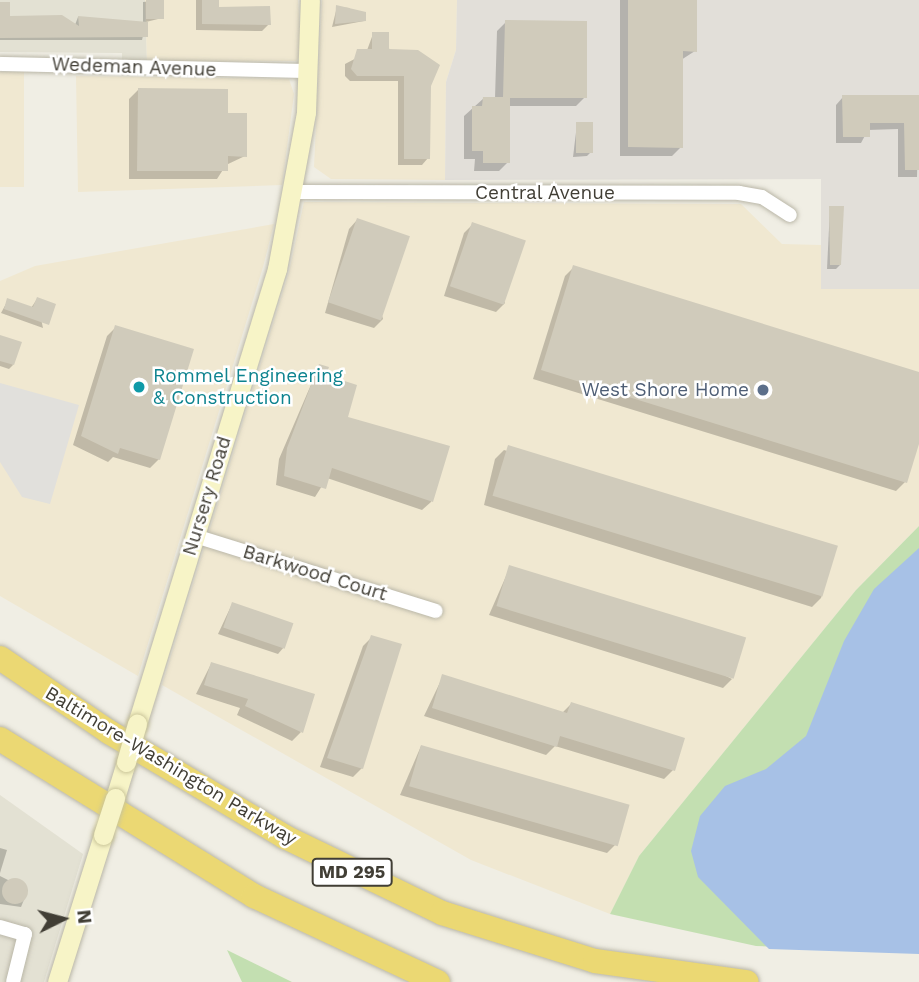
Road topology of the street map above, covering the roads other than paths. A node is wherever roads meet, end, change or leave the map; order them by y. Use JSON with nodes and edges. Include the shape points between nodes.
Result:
{"nodes":[{"id":1,"x":310,"y":0,"type":"edge"},
{"id":2,"x":0,"y":64,"type":"edge"},
{"id":3,"x":309,"y":71,"type":"junction"},
{"id":4,"x":294,"y":192,"type":"junction"},
{"id":5,"x":790,"y":215,"type":"dead end"},
{"id":6,"x":195,"y":536,"type":"junction"},
{"id":7,"x":436,"y":611,"type":"dead end"},
{"id":8,"x":0,"y":658,"type":"edge"},
{"id":9,"x":0,"y":739,"type":"edge"},
{"id":10,"x":0,"y":927,"type":"edge"},
{"id":11,"x":13,"y":982,"type":"edge"},
{"id":12,"x":57,"y":982,"type":"edge"},
{"id":13,"x":438,"y":982,"type":"edge"},
{"id":14,"x":747,"y":982,"type":"edge"}],
"edges":[{"from":1,"to":3,"type":"main road","name":"Nursery Road"},
{"from":2,"to":3,"type":"street","name":"Wedeman Avenue"},
{"from":3,"to":4,"type":"main road","name":"Nursery Road"},
{"from":4,"to":5,"type":"street","name":"Central Avenue","via":[[739,193],[762,197]]},
{"from":4,"to":6,"type":"main road","name":"Nursery Road","via":[[264,316]]},
{"from":6,"to":7,"type":"street","name":"Barkwood Court"},
{"from":6,"to":12,"type":"main road","name":"Nursery Road","bridge":true},
{"from":8,"to":14,"type":"highway","name":"Baltimore-Washington Parkway","number":"MD 295","via":[[109,732],[285,837],[442,913],[596,961]]},
{"from":9,"to":13,"type":"highway","via":[[254,896]]},
{"from":10,"to":11,"type":"street","via":[[25,934]]}]}
